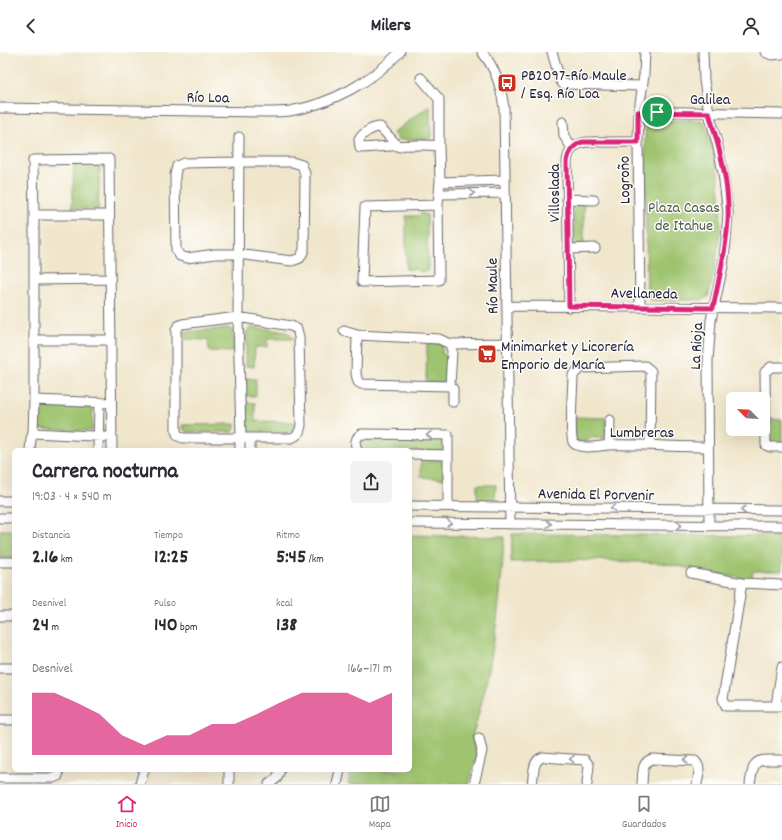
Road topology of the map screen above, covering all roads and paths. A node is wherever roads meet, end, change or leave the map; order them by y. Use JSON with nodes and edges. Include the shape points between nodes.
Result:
{"nodes":[{"id":1,"x":400,"y":52,"type":"edge"},
{"id":2,"x":482,"y":52,"type":"edge"},
{"id":3,"x":552,"y":52,"type":"edge"},
{"id":4,"x":645,"y":52,"type":"edge"},
{"id":5,"x":702,"y":52,"type":"edge"},
{"id":6,"x":765,"y":52,"type":"edge"},
{"id":7,"x":782,"y":54,"type":"edge"},
{"id":8,"x":421,"y":78,"type":"dead end"},
{"id":9,"x":642,"y":86,"type":"junction"},
{"id":10,"x":0,"y":108,"type":"edge"},
{"id":11,"x":638,"y":112,"type":"junction"},
{"id":12,"x":709,"y":113,"type":"junction"},
{"id":13,"x":782,"y":114,"type":"edge"},
{"id":14,"x":563,"y":122,"type":"dead end"},
{"id":15,"x":239,"y":137,"type":"dead end"},
{"id":16,"x":638,"y":142,"type":"junction"},
{"id":17,"x":399,"y":146,"type":"dead end"},
{"id":18,"x":439,"y":146,"type":"junction"},
{"id":19,"x":572,"y":148,"type":"junction"},
{"id":20,"x":238,"y":162,"type":"junction"},
{"id":21,"x":505,"y":180,"type":"junction"},
{"id":22,"x":440,"y":182,"type":"junction"},
{"id":23,"x":505,"y":193,"type":"junction"},
{"id":24,"x":439,"y":194,"type":"junction"},
{"id":25,"x":567,"y":199,"type":"junction"},
{"id":26,"x":594,"y":200,"type":"dead end"},
{"id":27,"x":438,"y":205,"type":"junction"},
{"id":28,"x":109,"y":215,"type":"junction"},
{"id":29,"x":34,"y":216,"type":"junction"},
{"id":30,"x":595,"y":248,"type":"dead end"},
{"id":31,"x":568,"y":249,"type":"junction"},
{"id":32,"x":238,"y":254,"type":"junction"},
{"id":33,"x":110,"y":278,"type":"junction"},
{"id":34,"x":34,"y":280,"type":"junction"},
{"id":35,"x":507,"y":306,"type":"junction"},
{"id":36,"x":569,"y":306,"type":"junction"},
{"id":37,"x":640,"y":307,"type":"junction"},
{"id":38,"x":713,"y":308,"type":"junction"},
{"id":39,"x":782,"y":308,"type":"edge"},
{"id":40,"x":238,"y":318,"type":"junction"},
{"id":41,"x":344,"y":331,"type":"dead end"},
{"id":42,"x":357,"y":335,"type":"junction"},
{"id":43,"x":34,"y":340,"type":"junction"},
{"id":44,"x":111,"y":340,"type":"junction"},
{"id":45,"x":507,"y":343,"type":"junction"},
{"id":46,"x":450,"y":344,"type":"junction"},
{"id":47,"x":782,"y":367,"type":"edge"},
{"id":48,"x":450,"y":386,"type":"junction"},
{"id":49,"x":34,"y":400,"type":"junction"},
{"id":50,"x":99,"y":402,"type":"junction"},
{"id":51,"x":453,"y":402,"type":"dead end"},
{"id":52,"x":111,"y":403,"type":"junction"},
{"id":53,"x":610,"y":420,"type":"dead end"},
{"id":54,"x":33,"y":433,"type":"junction"},
{"id":55,"x":98,"y":436,"type":"junction"},
{"id":56,"x":112,"y":437,"type":"junction"},
{"id":57,"x":244,"y":438,"type":"junction"},
{"id":58,"x":609,"y":445,"type":"junction"},
{"id":59,"x":650,"y":445,"type":"junction"},
{"id":60,"x":708,"y":447,"type":"junction"},
{"id":61,"x":782,"y":447,"type":"edge"},
{"id":62,"x":30,"y":448,"type":"edge"},
{"id":63,"x":98,"y":448,"type":"edge"},
{"id":64,"x":112,"y":448,"type":"edge"},
{"id":65,"x":241,"y":448,"type":"edge"},
{"id":66,"x":249,"y":448,"type":"edge"},
{"id":67,"x":357,"y":448,"type":"edge"},
{"id":68,"x":412,"y":454,"type":"edge"},
{"id":69,"x":448,"y":455,"type":"junction"},
{"id":70,"x":0,"y":501,"type":"edge"},
{"id":71,"x":12,"y":501,"type":"edge"},
{"id":72,"x":412,"y":506,"type":"edge"},
{"id":73,"x":448,"y":506,"type":"junction"},
{"id":74,"x":509,"y":507,"type":"junction"},
{"id":75,"x":709,"y":510,"type":"junction"},
{"id":76,"x":782,"y":510,"type":"edge"},
{"id":77,"x":0,"y":518,"type":"edge"},
{"id":78,"x":12,"y":518,"type":"edge"},
{"id":79,"x":412,"y":522,"type":"edge"},
{"id":80,"x":510,"y":524,"type":"junction"},
{"id":81,"x":708,"y":526,"type":"junction"},
{"id":82,"x":782,"y":526,"type":"edge"},
{"id":83,"x":0,"y":562,"type":"edge"},
{"id":84,"x":12,"y":562,"type":"edge"},
{"id":85,"x":691,"y":573,"type":"dead end"},
{"id":86,"x":742,"y":583,"type":"junction"},
{"id":87,"x":782,"y":585,"type":"edge"},
{"id":88,"x":0,"y":616,"type":"edge"},
{"id":89,"x":12,"y":616,"type":"edge"},
{"id":90,"x":0,"y":668,"type":"edge"},
{"id":91,"x":12,"y":668,"type":"edge"},
{"id":92,"x":782,"y":668,"type":"edge"},
{"id":93,"x":779,"y":706,"type":"edge"},
{"id":94,"x":0,"y":720,"type":"edge"},
{"id":95,"x":12,"y":720,"type":"edge"},
{"id":96,"x":479,"y":738,"type":"dead end"},
{"id":97,"x":782,"y":760,"type":"edge"},
{"id":98,"x":59,"y":772,"type":"edge"},
{"id":99,"x":143,"y":772,"type":"edge"},
{"id":100,"x":229,"y":772,"type":"edge"},
{"id":101,"x":279,"y":772,"type":"edge"},
{"id":102,"x":340,"y":772,"type":"edge"},
{"id":103,"x":0,"y":778,"type":"edge"},
{"id":104,"x":140,"y":784,"type":"edge"},
{"id":105,"x":229,"y":784,"type":"edge"},
{"id":106,"x":269,"y":784,"type":"edge"},
{"id":107,"x":337,"y":784,"type":"edge"},
{"id":108,"x":474,"y":784,"type":"edge"},
{"id":109,"x":532,"y":784,"type":"edge"},
{"id":110,"x":587,"y":784,"type":"edge"},
{"id":111,"x":642,"y":784,"type":"edge"},
{"id":112,"x":697,"y":784,"type":"edge"},
{"id":113,"x":750,"y":784,"type":"edge"}],
"edges":[{"from":1,"to":10,"type":"street","name":"Río Loa","via":[[367,80],[344,93],[290,111]]},
{"from":2,"to":21,"type":"street","name":"Río Maule","via":[[494,70],[503,98]]},
{"from":3,"to":9,"type":"street","via":[[563,84]]},
{"from":4,"to":9,"type":"street","name":"Logroño"},
{"from":5,"to":12,"type":"street","name":"La Rioja"},
{"from":6,"to":7,"type":"street","via":[[772,55]]},
{"from":8,"to":18,"type":"street","via":[[439,99]]},
{"from":9,"to":11,"type":"street","name":"Logroño"},
{"from":11,"to":12,"type":"street","name":"Galilea"},
{"from":11,"to":16,"type":"street","name":"Logroño"},
{"from":12,"to":13,"type":"street","name":"Galilea"},
{"from":12,"to":38,"type":"street","name":"La Rioja","via":[[723,173],[728,213],[723,266]]},
{"from":14,"to":19,"type":"street","via":[[564,136]]},
{"from":15,"to":20,"type":"street"},
{"from":16,"to":19,"type":"street","name":"Villoslada","via":[[586,142]]},
{"from":16,"to":37,"type":"street","name":"Logroño"},
{"from":17,"to":18,"type":"street"},
{"from":18,"to":22,"type":"street"},
{"from":19,"to":25,"type":"street","name":"Villoslada","via":[[567,162]]},
{"from":20,"to":32,"type":"street"},
{"from":20,"to":32,"type":"street","via":[[184,163],[177,166],[175,175],[176,250],[180,256],[187,258]]},
{"from":20,"to":32,"type":"street","via":[[292,162],[302,165],[305,174],[304,250],[300,258],[292,261]]},
{"from":21,"to":22,"type":"street"},
{"from":21,"to":23,"type":"street","name":"Río Maule"},
{"from":22,"to":24,"type":"street"},
{"from":24,"to":23,"type":"street","one_way":true},
{"from":23,"to":35,"type":"street","name":"Río Maule"},
{"from":24,"to":27,"type":"street"},
{"from":25,"to":26,"type":"street"},
{"from":25,"to":31,"type":"street","name":"Villoslada"},
{"from":27,"to":27,"type":"street","via":[[439,280],[362,282],[365,207]]},
{"from":28,"to":29,"type":"street"},
{"from":28,"to":29,"type":"street","via":[[109,159],[33,160]]},
{"from":28,"to":33,"type":"street"},
{"from":29,"to":34,"type":"street"},
{"from":30,"to":31,"type":"street"},
{"from":31,"to":36,"type":"street","name":"Villoslada"},
{"from":32,"to":40,"type":"street"},
{"from":33,"to":34,"type":"street"},
{"from":33,"to":44,"type":"street"},
{"from":34,"to":43,"type":"street"},
{"from":35,"to":36,"type":"street","name":"Avellaneda"},
{"from":35,"to":45,"type":"street","name":"Río Maule"},
{"from":36,"to":37,"type":"street","name":"Avellaneda"},
{"from":37,"to":38,"type":"street","name":"Avellaneda"},
{"from":38,"to":39,"type":"street","name":"Avellaneda"},
{"from":38,"to":60,"type":"street","name":"La Rioja","via":[[708,361]]},
{"from":40,"to":57,"type":"street"},
{"from":40,"to":57,"type":"street","via":[[291,326],[297,329],[299,337],[301,425],[298,434],[291,438]]},
{"from":40,"to":57,"type":"street","via":[[178,326],[176,431],[178,436],[183,438]]},
{"from":41,"to":42,"type":"street"},
{"from":42,"to":46,"type":"street","via":[[439,339]]},
{"from":42,"to":48,"type":"street","via":[[356,374],[361,384]]},
{"from":43,"to":44,"type":"street"},
{"from":43,"to":49,"type":"street"},
{"from":44,"to":52,"type":"street"},
{"from":45,"to":46,"type":"street"},
{"from":45,"to":74,"type":"street","name":"Río Maule"},
{"from":46,"to":48,"type":"street"},
{"from":47,"to":61,"type":"street","via":[[771,367],[765,372],[766,445],[770,448]]},
{"from":48,"to":51,"type":"street","via":[[453,389]]},
{"from":49,"to":50,"type":"street"},
{"from":49,"to":54,"type":"street"},
{"from":50,"to":52,"type":"street"},
{"from":50,"to":55,"type":"street"},
{"from":52,"to":56,"type":"street"},
{"from":53,"to":58,"type":"street"},
{"from":54,"to":55,"type":"street"},
{"from":54,"to":62,"type":"street"},
{"from":55,"to":56,"type":"street"},
{"from":55,"to":63,"type":"street"},
{"from":56,"to":64,"type":"street"},
{"from":57,"to":65,"type":"street"},
{"from":57,"to":66,"type":"street"},
{"from":58,"to":59,"type":"street","name":"Lumbreras"},
{"from":58,"to":59,"type":"street","name":"Lumbreras","via":[[581,447],[573,442],[573,375],[580,368],[645,366],[651,371]]},
{"from":59,"to":60,"type":"street","name":"Lumbreras"},
{"from":60,"to":75,"type":"street","name":"La Rioja"},
{"from":69,"to":67,"type":"street","one_way":true,"via":[[448,435],[361,434],[356,439]]},
{"from":68,"to":69,"type":"street"},
{"from":69,"to":73,"type":"street"},
{"from":70,"to":71,"type":"street"},
{"from":72,"to":73,"type":"street","name":"Avenida El Porvenir"},
{"from":73,"to":74,"type":"street","name":"Avenida El Porvenir"},
{"from":75,"to":74,"type":"street","name":"Avenida El Porvenir","one_way":true},
{"from":74,"to":80,"type":"street","name":"Río Maule"},
{"from":76,"to":75,"type":"street","name":"Avenida El Porvenir","one_way":true},
{"from":75,"to":81,"type":"street","name":"La Rioja"},
{"from":77,"to":78,"type":"street"},
{"from":79,"to":80,"type":"street","name":"Avenida El Porvenir","one_way":true},
{"from":80,"to":81,"type":"street","name":"Avenida El Porvenir","one_way":true},
{"from":81,"to":82,"type":"street","name":"Avenida El Porvenir"},
{"from":83,"to":84,"type":"street"},
{"from":85,"to":86,"type":"street"},
{"from":86,"to":87,"type":"street"},
{"from":86,"to":93,"type":"street","via":[[723,699],[726,706]]},
{"from":88,"to":89,"type":"street"},
{"from":90,"to":91,"type":"street"},
{"from":92,"to":93,"type":"street"},
{"from":94,"to":95,"type":"street"},
{"from":96,"to":108,"type":"street","via":[[482,751]]},
{"from":97,"to":113,"type":"street","via":[[756,762]]},
{"from":98,"to":103,"type":"street","via":[[58,776],[53,778]]},
{"from":99,"to":104,"type":"street"},
{"from":100,"to":105,"type":"street"},
{"from":101,"to":106,"type":"street","via":[[277,778]]},
{"from":102,"to":107,"type":"street"},
{"from":110,"to":109,"type":"street","one_way":true,"via":[[589,765],[585,760],[543,757],[535,764]]},
{"from":112,"to":111,"type":"street","one_way":true,"via":[[700,769],[695,761],[652,759],[644,765]]}]}
